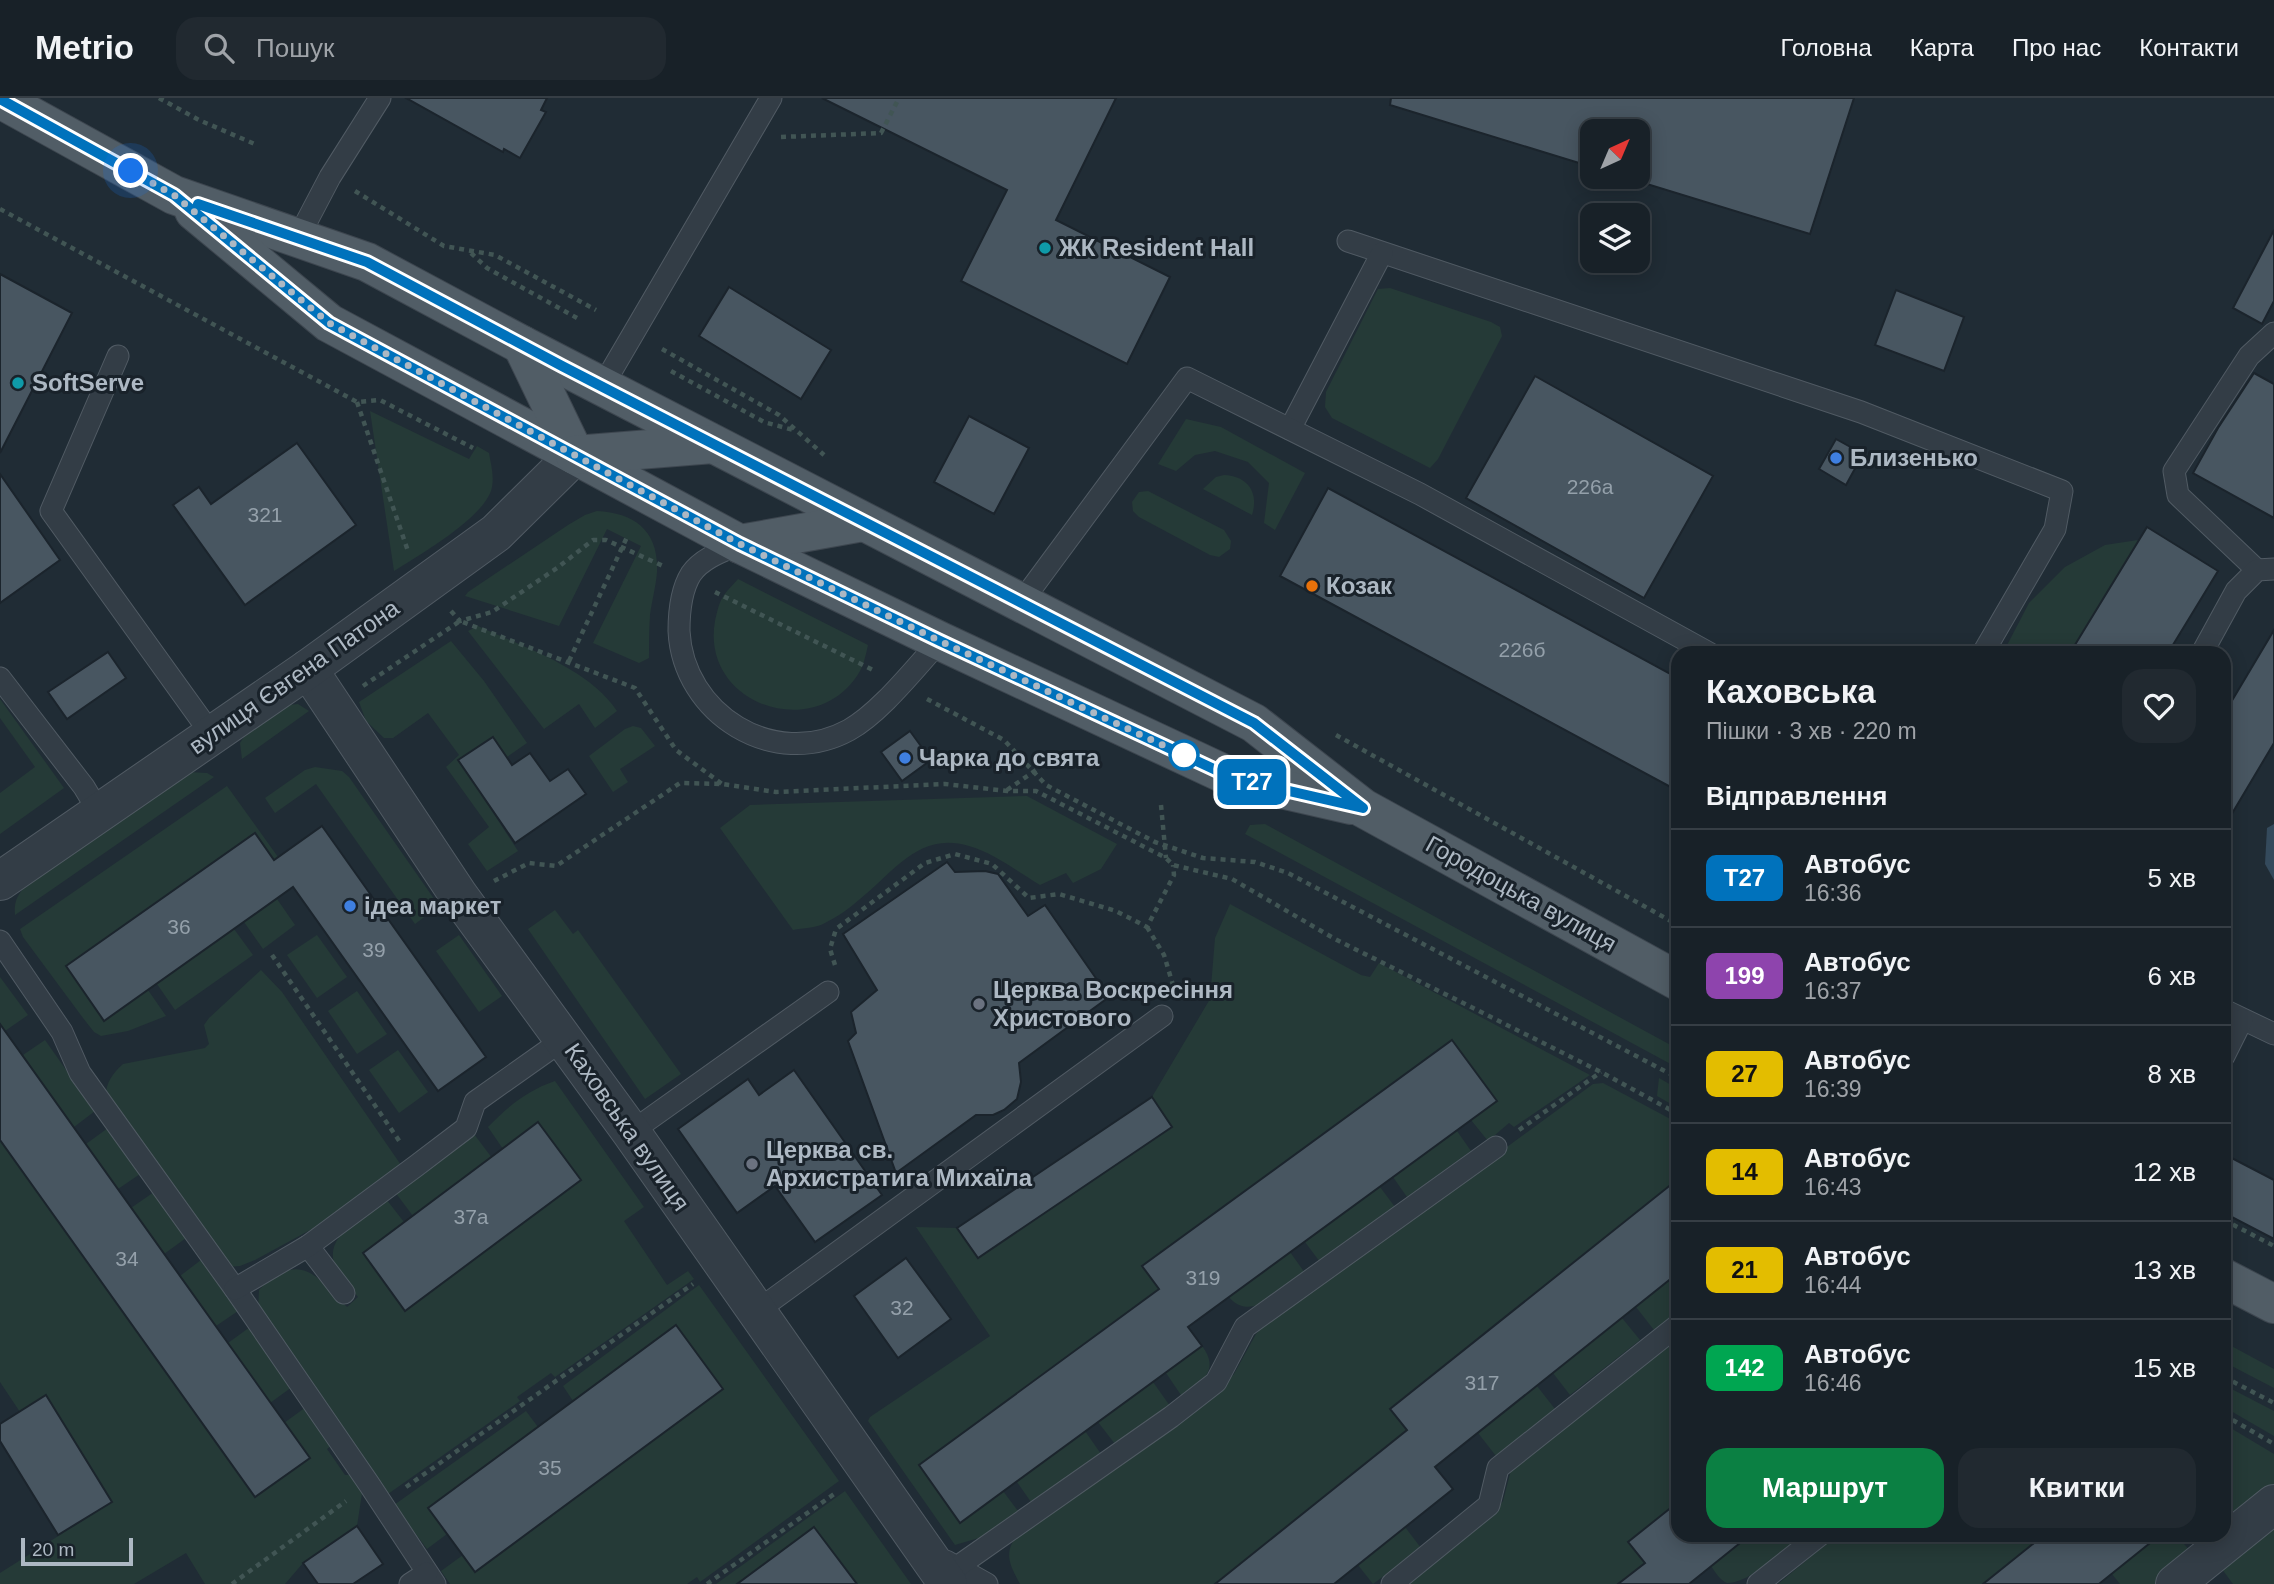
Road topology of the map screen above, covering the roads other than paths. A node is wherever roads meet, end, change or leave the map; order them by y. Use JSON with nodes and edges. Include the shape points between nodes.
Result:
{"nodes":[{"id":1,"x":380,"y":98,"type":"edge"},
{"id":2,"x":771,"y":98,"type":"edge"},
{"id":3,"x":0,"y":99,"type":"edge"},
{"id":4,"x":174,"y":195,"type":"junction"},
{"id":5,"x":298,"y":238,"type":"junction"},
{"id":6,"x":1348,"y":241,"type":"dead end"},
{"id":7,"x":1381,"y":253,"type":"junction"},
{"id":8,"x":2274,"y":333,"type":"edge"},
{"id":9,"x":522,"y":345,"type":"junction"},
{"id":10,"x":118,"y":356,"type":"dead end"},
{"id":11,"x":602,"y":387,"type":"junction"},
{"id":12,"x":1290,"y":429,"type":"junction"},
{"id":13,"x":713,"y":444,"type":"junction"},
{"id":14,"x":575,"y":455,"type":"junction"},
{"id":15,"x":863,"y":522,"type":"junction"},
{"id":16,"x":740,"y":544,"type":"junction"},
{"id":17,"x":2265,"y":569,"type":"edge"},
{"id":18,"x":1020,"y":604,"type":"junction"},
{"id":19,"x":940,"y":641,"type":"junction"},
{"id":20,"x":1696,"y":646,"type":"edge"},
{"id":21,"x":1987,"y":646,"type":"edge"},
{"id":22,"x":2206,"y":646,"type":"edge"},
{"id":23,"x":308,"y":669,"type":"junction"},
{"id":24,"x":0,"y":678,"type":"edge"},
{"id":25,"x":212,"y":735,"type":"junction"},
{"id":26,"x":1363,"y":808,"type":"junction"},
{"id":27,"x":99,"y":812,"type":"junction"},
{"id":28,"x":0,"y":881,"type":"edge"},
{"id":29,"x":0,"y":941,"type":"edge"},
{"id":30,"x":1671,"y":977,"type":"edge"},
{"id":31,"x":828,"y":992,"type":"road end"},
{"id":32,"x":2233,"y":1015,"type":"edge"},
{"id":33,"x":1162,"y":1016,"type":"road end"},
{"id":34,"x":2274,"y":1034,"type":"edge"},
{"id":35,"x":564,"y":1039,"type":"junction"},
{"id":36,"x":631,"y":1132,"type":"junction"},
{"id":37,"x":1496,"y":1147,"type":"road end"},
{"id":38,"x":308,"y":1246,"type":"junction"},
{"id":39,"x":2231,"y":1282,"type":"edge"},
{"id":40,"x":235,"y":1289,"type":"junction"},
{"id":41,"x":344,"y":1293,"type":"dead end"},
{"id":42,"x":2274,"y":1304,"type":"edge"},
{"id":43,"x":757,"y":1311,"type":"junction"},
{"id":44,"x":1671,"y":1331,"type":"edge"},
{"id":45,"x":2274,"y":1504,"type":"edge"},
{"id":46,"x":2231,"y":1539,"type":"edge"},
{"id":47,"x":1811,"y":1542,"type":"edge"},
{"id":48,"x":2227,"y":1542,"type":"edge"},
{"id":49,"x":952,"y":1575,"type":"edge"},
{"id":50,"x":424,"y":1580,"type":"edge"},
{"id":51,"x":986,"y":1584,"type":"edge"},
{"id":52,"x":1392,"y":1584,"type":"edge"},
{"id":53,"x":1758,"y":1584,"type":"edge"},
{"id":54,"x":2175,"y":1584,"type":"edge"}],
"edges":[{"from":1,"to":5,"type":"lane"},
{"from":2,"to":11,"type":"lane"},
{"from":3,"to":4,"type":"main road","name":"Городоцька вулиця"},
{"from":4,"to":5,"type":"main road","name":"Городоцька вулиця"},
{"from":4,"to":14,"type":"main road","name":"Городоцька вулиця","via":[[329,323]]},
{"from":5,"to":9,"type":"main road","name":"Городоцька вулиця","via":[[367,262]]},
{"from":6,"to":7,"type":"lane"},
{"from":7,"to":12,"type":"lane"},
{"from":7,"to":21,"type":"lane","via":[[1861,412],[2062,491],[2055,529]]},
{"from":8,"to":17,"type":"lane","via":[[2249,356],[2174,471],[2178,495]]},
{"from":9,"to":11,"type":"main road","name":"Городоцька вулиця"},
{"from":9,"to":14,"type":"main road"},
{"from":10,"to":25,"type":"lane","via":[[51,511]]},
{"from":11,"to":13,"type":"main road","name":"Городоцька вулиця"},
{"from":12,"to":18,"type":"lane","via":[[1187,378]]},
{"from":12,"to":20,"type":"lane","via":[[1420,494]]},
{"from":13,"to":14,"type":"main road"},
{"from":13,"to":15,"type":"main road","name":"Городоцька вулиця"},
{"from":14,"to":16,"type":"main road","name":"Городоцька вулиця"},
{"from":14,"to":23,"type":"street","name":"вулиця Євгена Патона","via":[[496,533]]},
{"from":15,"to":16,"type":"main road"},
{"from":15,"to":18,"type":"main road","name":"Городоцька вулиця"},
{"from":16,"to":19,"type":"main road","name":"Городоцька вулиця"},
{"from":16,"to":19,"type":"lane","via":[[712,555],[692,574],[683,596],[680,645],[686,668],[712,709],[753,735],[801,743],[847,731],[868,718]]},
{"from":17,"to":22,"type":"lane","via":[[2236,591]]},
{"from":18,"to":26,"type":"main road","name":"Городоцька вулиця","via":[[1254,723]]},
{"from":19,"to":26,"type":"main road","name":"Городоцька вулиця","via":[[1233,778]]},
{"from":23,"to":25,"type":"street","name":"вулиця Євгена Патона"},
{"from":23,"to":35,"type":"street","name":"Каховська вулиця","via":[[459,896]]},
{"from":24,"to":27,"type":"lane"},
{"from":25,"to":27,"type":"street","name":"вулиця Євгена Патона"},
{"from":26,"to":30,"type":"main road","name":"Городоцька вулиця"},
{"from":27,"to":28,"type":"street","name":"вулиця Євгена Патона"},
{"from":29,"to":40,"type":"lane","via":[[62,1032],[80,1073]]},
{"from":31,"to":36,"type":"lane"},
{"from":32,"to":34,"type":"lane"},
{"from":33,"to":43,"type":"lane"},
{"from":35,"to":36,"type":"street","name":"Каховська вулиця"},
{"from":35,"to":38,"type":"lane","via":[[475,1102],[466,1128]]},
{"from":36,"to":43,"type":"street","name":"Каховська вулиця"},
{"from":37,"to":49,"type":"lane","via":[[1245,1327],[1216,1382]]},
{"from":38,"to":40,"type":"lane"},
{"from":38,"to":41,"type":"lane"},
{"from":39,"to":42,"type":"main road"},
{"from":40,"to":50,"type":"lane","via":[[369,1484]]},
{"from":43,"to":49,"type":"street","name":"Каховська вулиця","via":[[922,1549]]},
{"from":44,"to":52,"type":"lane","via":[[1498,1468],[1489,1505]]},
{"from":45,"to":46,"type":"street"},
{"from":47,"to":53,"type":"lane"},
{"from":48,"to":54,"type":"street"},
{"from":49,"to":51,"type":"lane"}]}
